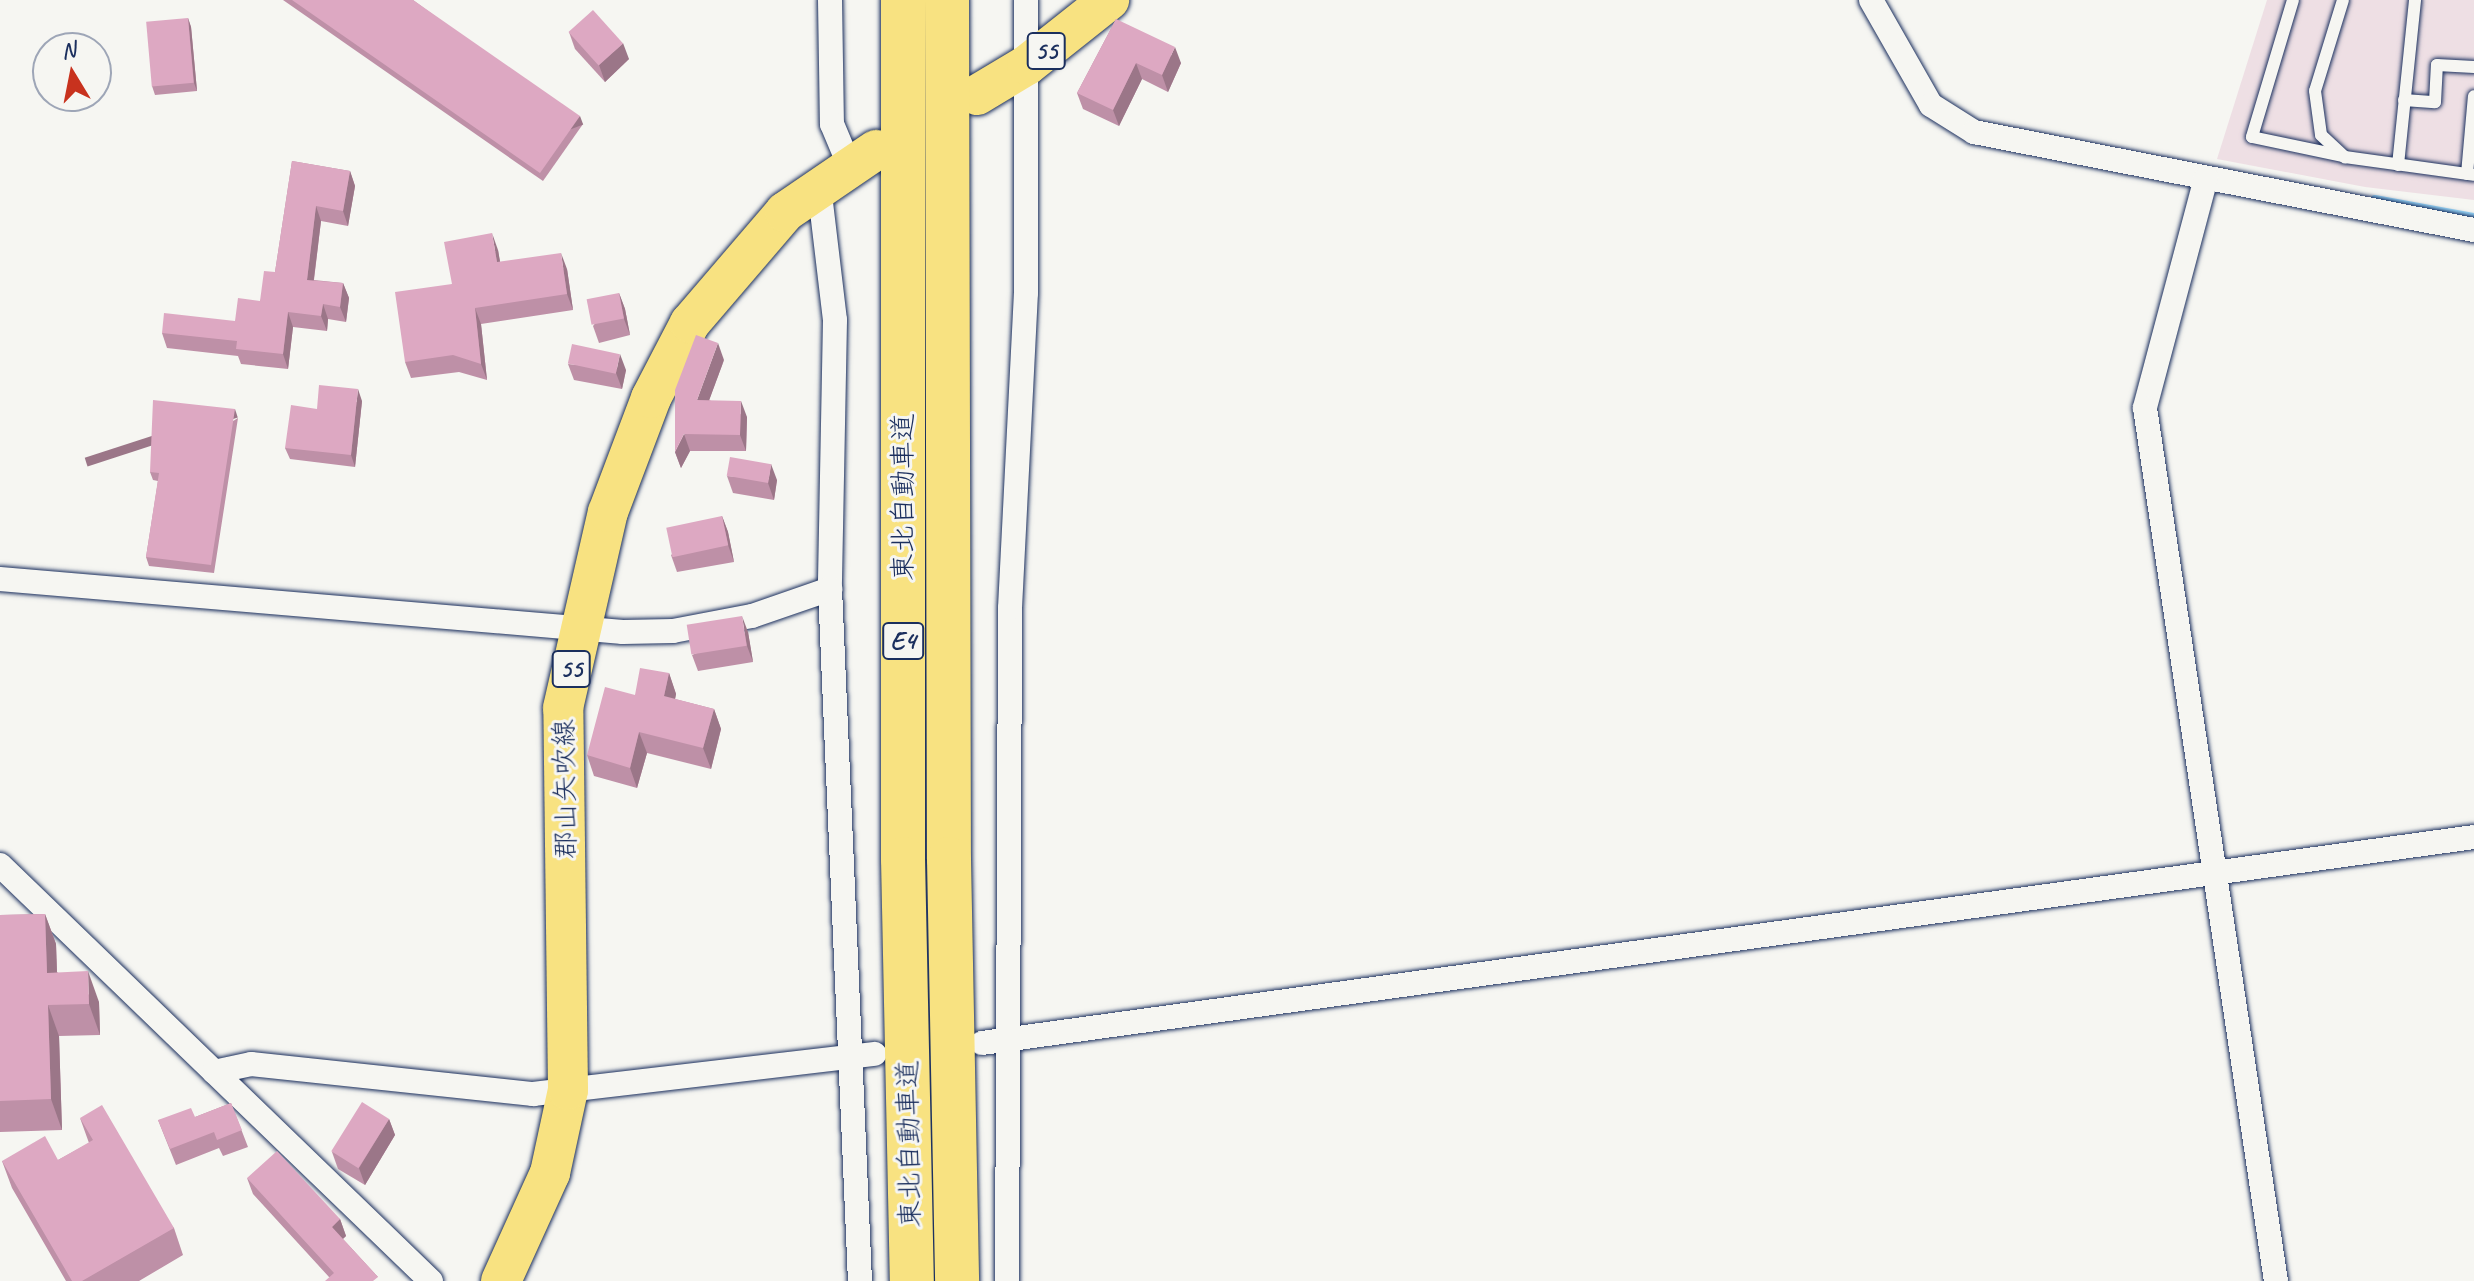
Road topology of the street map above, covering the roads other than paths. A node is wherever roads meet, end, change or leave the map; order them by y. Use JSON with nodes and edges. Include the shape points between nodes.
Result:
{"nodes":[{"id":1,"x":830,"y":0,"type":"edge"},
{"id":2,"x":903,"y":0,"type":"edge"},
{"id":3,"x":947,"y":0,"type":"edge"},
{"id":4,"x":1026,"y":0,"type":"edge"},
{"id":5,"x":1109,"y":0,"type":"edge"},
{"id":6,"x":1871,"y":0,"type":"edge"},
{"id":7,"x":2293,"y":0,"type":"edge"},
{"id":8,"x":2343,"y":0,"type":"edge"},
{"id":9,"x":2415,"y":0,"type":"edge"},
{"id":10,"x":1027,"y":65,"type":"junction"},
{"id":11,"x":2474,"y":67,"type":"edge"},
{"id":12,"x":977,"y":95,"type":"dead end"},
{"id":13,"x":2474,"y":96,"type":"edge"},
{"id":14,"x":2404,"y":100,"type":"junction"},
{"id":15,"x":2345,"y":157,"type":"junction"},
{"id":16,"x":2398,"y":165,"type":"junction"},
{"id":17,"x":849,"y":168,"type":"junction"},
{"id":18,"x":2470,"y":174,"type":"edge"},
{"id":19,"x":2206,"y":178,"type":"junction"},
{"id":20,"x":2474,"y":230,"type":"edge"},
{"id":21,"x":0,"y":579,"type":"edge"},
{"id":22,"x":830,"y":589,"type":"junction"},
{"id":23,"x":580,"y":625,"type":"junction"},
{"id":24,"x":2474,"y":837,"type":"edge"},
{"id":25,"x":0,"y":865,"type":"edge"},
{"id":26,"x":2213,"y":873,"type":"junction"},
{"id":27,"x":1010,"y":1038,"type":"junction"},
{"id":28,"x":982,"y":1043,"type":"dead end"},
{"id":29,"x":875,"y":1054,"type":"dead end"},
{"id":30,"x":849,"y":1057,"type":"junction"},
{"id":31,"x":214,"y":1072,"type":"junction"},
{"id":32,"x":568,"y":1090,"type":"junction"},
{"id":33,"x":431,"y":1281,"type":"edge"},
{"id":34,"x":501,"y":1281,"type":"edge"},
{"id":35,"x":860,"y":1281,"type":"edge"},
{"id":36,"x":912,"y":1281,"type":"edge"},
{"id":37,"x":957,"y":1281,"type":"edge"},
{"id":38,"x":1007,"y":1281,"type":"edge"},
{"id":39,"x":2276,"y":1281,"type":"edge"}],
"edges":[{"from":1,"to":17,"type":"street","via":[[832,124]]},
{"from":2,"to":36,"type":"highway","name":"東北自動車道","number":"E4","via":[[903,859]]},
{"from":3,"to":37,"type":"highway","name":"東北自動車道","number":"E4","via":[[949,844]]},
{"from":4,"to":10,"type":"street"},
{"from":5,"to":10,"type":"main road","number":"55"},
{"from":6,"to":19,"type":"street","via":[[1917,86],[1938,111],[1964,127],[1996,139]]},
{"from":7,"to":15,"type":"lane","via":[[2252,137]]},
{"from":8,"to":15,"type":"lane","via":[[2314,109],[2321,135]]},
{"from":9,"to":14,"type":"lane"},
{"from":10,"to":12,"type":"main road","number":"55"},
{"from":10,"to":27,"type":"street","via":[[1026,293],[1010,608]]},
{"from":11,"to":14,"type":"lane","via":[[2437,65],[2435,102]]},
{"from":13,"to":18,"type":"lane"},
{"from":14,"to":16,"type":"lane"},
{"from":15,"to":16,"type":"lane"},
{"from":16,"to":18,"type":"lane"},
{"from":17,"to":22,"type":"street","via":[[835,320]]},
{"from":17,"to":23,"type":"main road","name":"郡山矢吹線","number":"55","via":[[751,246],[690,323],[670,359],[608,512]]},
{"from":19,"to":20,"type":"street"},
{"from":19,"to":26,"type":"street","via":[[2145,408]]},
{"from":21,"to":23,"type":"street"},
{"from":22,"to":23,"type":"street","via":[[752,616],[673,631],[623,632]]},
{"from":22,"to":30,"type":"street"},
{"from":23,"to":32,"type":"main road","name":"郡山矢吹線","number":"55","via":[[563,708]]},
{"from":24,"to":26,"type":"street"},
{"from":25,"to":31,"type":"street"},
{"from":26,"to":27,"type":"street"},
{"from":26,"to":39,"type":"street"},
{"from":27,"to":28,"type":"street"},
{"from":27,"to":38,"type":"street"},
{"from":29,"to":30,"type":"street"},
{"from":30,"to":32,"type":"street"},
{"from":30,"to":35,"type":"street"},
{"from":31,"to":32,"type":"street","via":[[251,1064],[533,1094]]},
{"from":31,"to":33,"type":"street"},
{"from":32,"to":34,"type":"main road","name":"郡山矢吹線","number":"55","via":[[550,1173]]}]}
